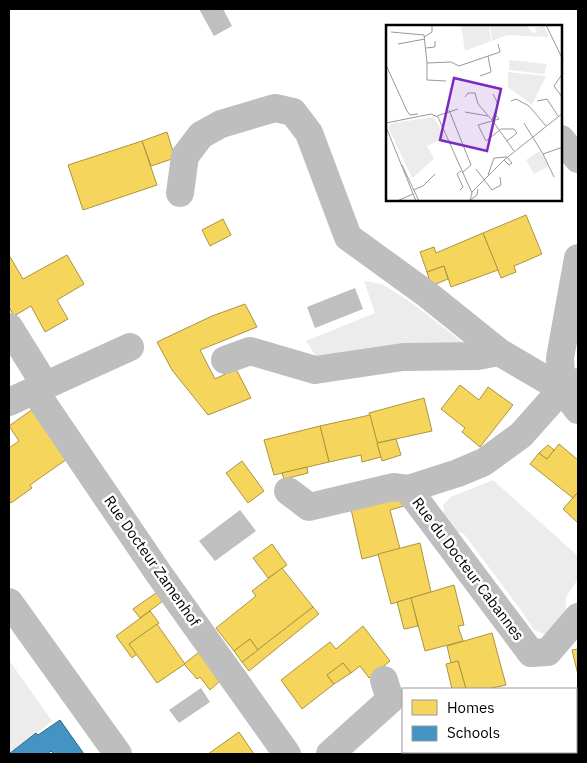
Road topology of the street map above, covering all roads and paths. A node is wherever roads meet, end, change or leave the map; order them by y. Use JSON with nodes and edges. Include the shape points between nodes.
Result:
{"nodes":[{"id":1,"x":562,"y":140,"type":"edge"},
{"id":2,"x":578,"y":159,"type":"edge"},
{"id":3,"x":180,"y":193,"type":"dead end"},
{"id":4,"x":578,"y":258,"type":"edge"},
{"id":5,"x":575,"y":295,"type":"edge"},
{"id":6,"x":9,"y":327,"type":"edge"},
{"id":7,"x":130,"y":347,"type":"dead end"},
{"id":8,"x":499,"y":352,"type":"junction"},
{"id":9,"x":225,"y":360,"type":"dead end"},
{"id":10,"x":570,"y":385,"type":"edge"},
{"id":11,"x":40,"y":388,"type":"junction"},
{"id":12,"x":9,"y":402,"type":"edge"},
{"id":13,"x":578,"y":410,"type":"edge"},
{"id":14,"x":408,"y":489,"type":"junction"},
{"id":15,"x":288,"y":491,"type":"dead end"},
{"id":16,"x":9,"y":602,"type":"edge"},
{"id":17,"x":578,"y":618,"type":"edge"},
{"id":18,"x":384,"y":680,"type":"dead end"},
{"id":19,"x":118,"y":754,"type":"edge"},
{"id":20,"x":287,"y":754,"type":"edge"},
{"id":21,"x":330,"y":754,"type":"edge"}],
"edges":[{"from":1,"to":2,"type":"street"},
{"from":3,"to":8,"type":"street","via":[[185,156],[201,135],[221,124],[275,108],[293,112],[309,133],[348,237]]},
{"from":4,"to":5,"type":"street"},
{"from":5,"to":10,"type":"street","via":[[560,358]]},
{"from":6,"to":11,"type":"street","name":"Rue Docteur Zamenhof"},
{"from":7,"to":11,"type":"street"},
{"from":8,"to":9,"type":"street","via":[[478,356],[403,358],[315,370],[250,351]]},
{"from":8,"to":10,"type":"street"},
{"from":10,"to":13,"type":"street"},
{"from":10,"to":14,"type":"street","name":"Rue du Docteur Cabannes","via":[[521,435],[484,462]]},
{"from":11,"to":12,"type":"street"},
{"from":11,"to":20,"type":"street","name":"Rue Docteur Zamenhof","via":[[159,574]]},
{"from":14,"to":15,"type":"street","via":[[394,487],[310,507]]},
{"from":14,"to":17,"type":"street","name":"Rue du Docteur Cabannes","via":[[531,653],[548,652]]},
{"from":16,"to":19,"type":"street"},
{"from":18,"to":21,"type":"street","via":[[390,700]]}]}
